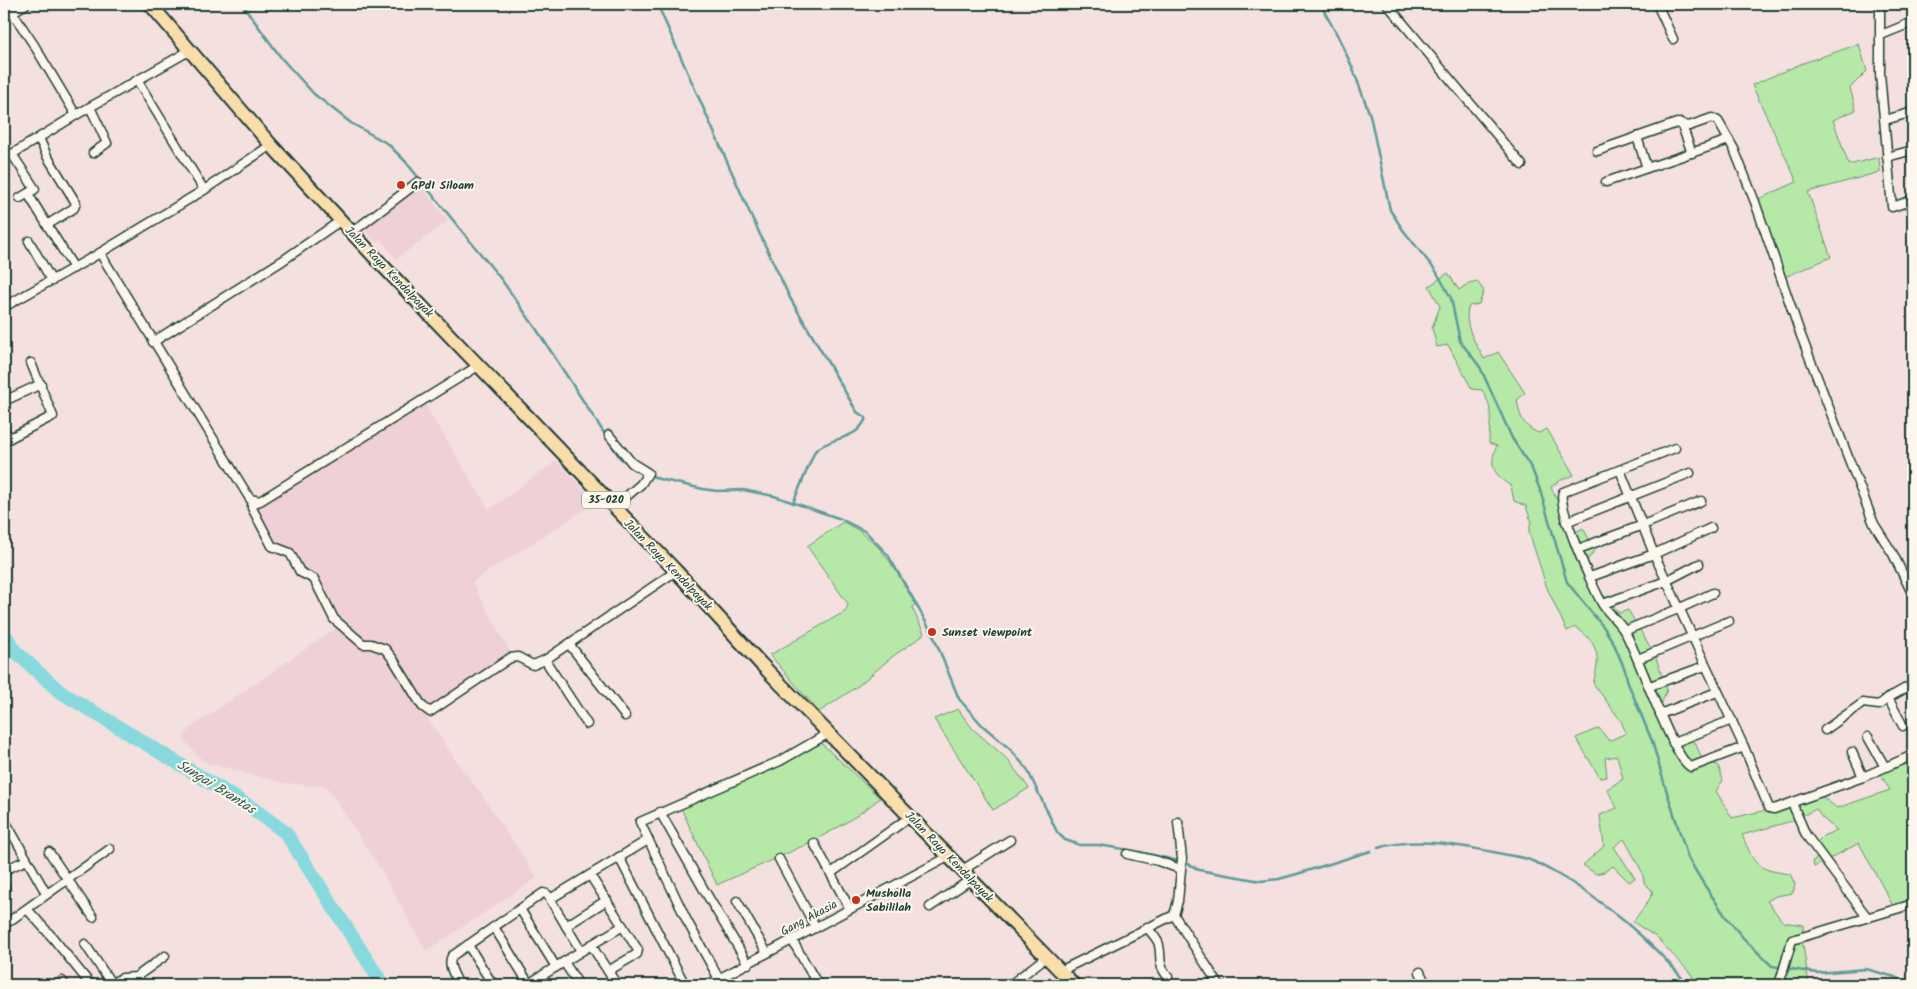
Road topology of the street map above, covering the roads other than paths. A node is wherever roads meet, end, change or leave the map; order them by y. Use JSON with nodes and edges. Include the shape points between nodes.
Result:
{"nodes":[{"id":1,"x":26,"y":4,"type":"edge"},
{"id":2,"x":150,"y":4,"type":"edge"},
{"id":3,"x":1387,"y":4,"type":"edge"},
{"id":4,"x":1657,"y":4,"type":"edge"},
{"id":5,"x":1880,"y":4,"type":"edge"},
{"id":6,"x":12,"y":12,"type":"junction"},
{"id":7,"x":4,"y":17,"type":"edge"},
{"id":8,"x":1913,"y":22,"type":"edge"},
{"id":9,"x":1881,"y":35,"type":"junction"},
{"id":10,"x":1673,"y":39,"type":"dead end"},
{"id":11,"x":189,"y":51,"type":"junction"},
{"id":12,"x":137,"y":80,"type":"junction"},
{"id":13,"x":90,"y":108,"type":"junction"},
{"id":14,"x":1913,"y":112,"type":"edge"},
{"id":15,"x":76,"y":115,"type":"junction"},
{"id":16,"x":1885,"y":120,"type":"junction"},
{"id":17,"x":1681,"y":123,"type":"junction"},
{"id":18,"x":1637,"y":137,"type":"junction"},
{"id":19,"x":39,"y":138,"type":"junction"},
{"id":20,"x":1730,"y":140,"type":"junction"},
{"id":21,"x":272,"y":145,"type":"junction"},
{"id":22,"x":1913,"y":150,"type":"edge"},
{"id":23,"x":1597,"y":151,"type":"dead end"},
{"id":24,"x":93,"y":153,"type":"dead end"},
{"id":25,"x":1692,"y":153,"type":"junction"},
{"id":26,"x":12,"y":154,"type":"junction"},
{"id":27,"x":1888,"y":157,"type":"junction"},
{"id":28,"x":4,"y":159,"type":"edge"},
{"id":29,"x":1522,"y":165,"type":"dead end"},
{"id":30,"x":1647,"y":168,"type":"junction"},
{"id":31,"x":418,"y":182,"type":"dead end"},
{"id":32,"x":1606,"y":182,"type":"dead end"},
{"id":33,"x":204,"y":190,"type":"junction"},
{"id":34,"x":28,"y":194,"type":"junction"},
{"id":35,"x":20,"y":198,"type":"dead end"},
{"id":36,"x":1913,"y":200,"type":"edge"},
{"id":37,"x":340,"y":221,"type":"junction"},
{"id":38,"x":47,"y":225,"type":"junction"},
{"id":39,"x":351,"y":233,"type":"junction"},
{"id":40,"x":29,"y":241,"type":"dead end"},
{"id":41,"x":100,"y":254,"type":"junction"},
{"id":42,"x":74,"y":268,"type":"junction"},
{"id":43,"x":52,"y":281,"type":"junction"},
{"id":44,"x":4,"y":307,"type":"edge"},
{"id":45,"x":152,"y":342,"type":"junction"},
{"id":46,"x":31,"y":363,"type":"dead end"},
{"id":47,"x":478,"y":366,"type":"junction"},
{"id":48,"x":40,"y":384,"type":"junction"},
{"id":49,"x":4,"y":402,"type":"edge"},
{"id":50,"x":4,"y":430,"type":"edge"},
{"id":51,"x":609,"y":435,"type":"dead end"},
{"id":52,"x":7,"y":440,"type":"edge"},
{"id":53,"x":1675,"y":448,"type":"dead end"},
{"id":54,"x":1620,"y":470,"type":"junction"},
{"id":55,"x":1690,"y":474,"type":"dead end"},
{"id":56,"x":1631,"y":497,"type":"junction"},
{"id":57,"x":258,"y":501,"type":"junction"},
{"id":58,"x":1701,"y":501,"type":"dead end"},
{"id":59,"x":613,"y":508,"type":"junction"},
{"id":60,"x":1566,"y":522,"type":"junction"},
{"id":61,"x":1643,"y":525,"type":"junction"},
{"id":62,"x":1711,"y":528,"type":"dead end"},
{"id":63,"x":1578,"y":549,"type":"junction"},
{"id":64,"x":1654,"y":554,"type":"junction"},
{"id":65,"x":1699,"y":564,"type":"dead end"},
{"id":66,"x":676,"y":571,"type":"junction"},
{"id":67,"x":1590,"y":577,"type":"junction"},
{"id":68,"x":1666,"y":581,"type":"junction"},
{"id":69,"x":1713,"y":593,"type":"dead end"},
{"id":70,"x":1913,"y":595,"type":"edge"},
{"id":71,"x":1603,"y":604,"type":"junction"},
{"id":72,"x":1678,"y":609,"type":"junction"},
{"id":73,"x":1729,"y":621,"type":"dead end"},
{"id":74,"x":1624,"y":630,"type":"junction"},
{"id":75,"x":1692,"y":637,"type":"junction"},
{"id":76,"x":568,"y":644,"type":"junction"},
{"id":77,"x":1638,"y":659,"type":"junction"},
{"id":78,"x":545,"y":660,"type":"junction"},
{"id":79,"x":1705,"y":666,"type":"junction"},
{"id":80,"x":1913,"y":684,"type":"edge"},
{"id":81,"x":1650,"y":686,"type":"junction"},
{"id":82,"x":1718,"y":692,"type":"junction"},
{"id":83,"x":1888,"y":698,"type":"junction"},
{"id":84,"x":1660,"y":714,"type":"junction"},
{"id":85,"x":625,"y":716,"type":"dead end"},
{"id":86,"x":1732,"y":720,"type":"junction"},
{"id":87,"x":587,"y":724,"type":"dead end"},
{"id":88,"x":1903,"y":726,"type":"dead end"},
{"id":89,"x":1825,"y":730,"type":"dead end"},
{"id":90,"x":829,"y":733,"type":"junction"},
{"id":91,"x":1868,"y":737,"type":"dead end"},
{"id":92,"x":1673,"y":743,"type":"junction"},
{"id":93,"x":1744,"y":747,"type":"junction"},
{"id":94,"x":1852,"y":752,"type":"dead end"},
{"id":95,"x":1913,"y":755,"type":"edge"},
{"id":96,"x":1885,"y":767,"type":"junction"},
{"id":97,"x":1863,"y":777,"type":"junction"},
{"id":98,"x":1792,"y":803,"type":"junction"},
{"id":99,"x":660,"y":812,"type":"junction"},
{"id":100,"x":910,"y":817,"type":"junction"},
{"id":101,"x":4,"y":819,"type":"edge"},
{"id":102,"x":1178,"y":822,"type":"dead end"},
{"id":103,"x":648,"y":840,"type":"junction"},
{"id":104,"x":1010,"y":840,"type":"dead end"},
{"id":105,"x":814,"y":843,"type":"dead end"},
{"id":106,"x":110,"y":849,"type":"dead end"},
{"id":107,"x":49,"y":852,"type":"dead end"},
{"id":108,"x":1126,"y":854,"type":"dead end"},
{"id":109,"x":619,"y":857,"type":"junction"},
{"id":110,"x":948,"y":857,"type":"junction"},
{"id":111,"x":779,"y":859,"type":"dead end"},
{"id":112,"x":27,"y":860,"type":"junction"},
{"id":113,"x":1181,"y":865,"type":"junction"},
{"id":114,"x":4,"y":870,"type":"edge"},
{"id":115,"x":831,"y":873,"type":"junction"},
{"id":116,"x":590,"y":875,"type":"junction"},
{"id":117,"x":965,"y":875,"type":"junction"},
{"id":118,"x":66,"y":879,"type":"junction"},
{"id":119,"x":46,"y":893,"type":"junction"},
{"id":120,"x":550,"y":899,"type":"junction"},
{"id":121,"x":607,"y":900,"type":"junction"},
{"id":122,"x":738,"y":900,"type":"dead end"},
{"id":123,"x":1913,"y":904,"type":"edge"},
{"id":124,"x":930,"y":907,"type":"dead end"},
{"id":125,"x":26,"y":909,"type":"junction"},
{"id":126,"x":520,"y":909,"type":"junction"},
{"id":127,"x":850,"y":909,"type":"junction"},
{"id":128,"x":1174,"y":915,"type":"junction"},
{"id":129,"x":1867,"y":917,"type":"junction"},
{"id":130,"x":93,"y":918,"type":"dead end"},
{"id":131,"x":4,"y":925,"type":"edge"},
{"id":132,"x":566,"y":926,"type":"junction"},
{"id":133,"x":623,"y":926,"type":"junction"},
{"id":134,"x":494,"y":927,"type":"junction"},
{"id":135,"x":1147,"y":927,"type":"junction"},
{"id":136,"x":816,"y":928,"type":"junction"},
{"id":137,"x":792,"y":940,"type":"junction"},
{"id":138,"x":85,"y":944,"type":"dead end"},
{"id":139,"x":468,"y":945,"type":"junction"},
{"id":140,"x":591,"y":945,"type":"junction"},
{"id":141,"x":581,"y":951,"type":"junction"},
{"id":142,"x":767,"y":954,"type":"junction"},
{"id":143,"x":165,"y":956,"type":"dead end"},
{"id":144,"x":1046,"y":957,"type":"junction"},
{"id":145,"x":564,"y":962,"type":"junction"},
{"id":146,"x":748,"y":964,"type":"junction"},
{"id":147,"x":556,"y":967,"type":"junction"},
{"id":148,"x":608,"y":971,"type":"junction"},
{"id":149,"x":1420,"y":972,"type":"dead end"},
{"id":150,"x":1168,"y":976,"type":"dead end"},
{"id":151,"x":128,"y":978,"type":"junction"},
{"id":152,"x":719,"y":979,"type":"junction"},
{"id":153,"x":1065,"y":980,"type":"edge"},
{"id":154,"x":539,"y":982,"type":"edge"},
{"id":155,"x":1779,"y":983,"type":"edge"},
{"id":156,"x":109,"y":984,"type":"edge"},
{"id":157,"x":90,"y":985,"type":"edge"},
{"id":158,"x":132,"y":985,"type":"edge"},
{"id":159,"x":459,"y":985,"type":"edge"},
{"id":160,"x":493,"y":985,"type":"edge"},
{"id":161,"x":528,"y":985,"type":"edge"},
{"id":162,"x":579,"y":985,"type":"edge"},
{"id":163,"x":617,"y":985,"type":"edge"},
{"id":164,"x":685,"y":985,"type":"edge"},
{"id":165,"x":707,"y":985,"type":"edge"},
{"id":166,"x":818,"y":985,"type":"edge"},
{"id":167,"x":1010,"y":985,"type":"edge"},
{"id":168,"x":1219,"y":985,"type":"edge"},
{"id":169,"x":1426,"y":985,"type":"edge"}],
"edges":[{"from":1,"to":6,"type":"street"},
{"from":2,"to":11,"type":"main road","name":"Jalan Raya Kendalpayak","number":"35-020"},
{"from":3,"to":29,"type":"street"},
{"from":4,"to":10,"type":"street"},
{"from":5,"to":9,"type":"street"},
{"from":6,"to":7,"type":"street"},
{"from":6,"to":15,"type":"street"},
{"from":8,"to":9,"type":"street"},
{"from":9,"to":16,"type":"street","via":[[1880,74]]},
{"from":11,"to":12,"type":"street"},
{"from":11,"to":21,"type":"main road","name":"Jalan Raya Kendalpayak","number":"35-020"},
{"from":12,"to":13,"type":"street"},
{"from":12,"to":33,"type":"street"},
{"from":13,"to":15,"type":"street"},
{"from":13,"to":24,"type":"street","via":[[107,143]]},
{"from":14,"to":16,"type":"street"},
{"from":15,"to":19,"type":"street"},
{"from":16,"to":27,"type":"street"},
{"from":17,"to":18,"type":"street"},
{"from":17,"to":20,"type":"street","via":[[1689,126],[1716,119]]},
{"from":17,"to":25,"type":"street"},
{"from":18,"to":23,"type":"street"},
{"from":18,"to":30,"type":"street"},
{"from":19,"to":26,"type":"street"},
{"from":19,"to":38,"type":"street","via":[[76,203],[74,208]]},
{"from":20,"to":25,"type":"street"},
{"from":20,"to":70,"type":"street","via":[[1756,202],[1800,333],[1874,524]]},
{"from":21,"to":33,"type":"street"},
{"from":21,"to":37,"type":"main road","name":"Jalan Raya Kendalpayak","number":"35-020"},
{"from":22,"to":27,"type":"street"},
{"from":25,"to":30,"type":"street"},
{"from":26,"to":28,"type":"street"},
{"from":26,"to":34,"type":"street","via":[[35,188]]},
{"from":27,"to":36,"type":"street","via":[[1892,207]]},
{"from":30,"to":32,"type":"street"},
{"from":31,"to":39,"type":"street"},
{"from":33,"to":41,"type":"street"},
{"from":34,"to":35,"type":"street"},
{"from":34,"to":38,"type":"street"},
{"from":37,"to":39,"type":"main road","name":"Jalan Raya Kendalpayak","number":"35-020"},
{"from":37,"to":45,"type":"street"},
{"from":38,"to":42,"type":"street"},
{"from":39,"to":47,"type":"main road","name":"Jalan Raya Kendalpayak","number":"35-020"},
{"from":40,"to":43,"type":"street"},
{"from":41,"to":42,"type":"street"},
{"from":41,"to":45,"type":"street"},
{"from":42,"to":43,"type":"street"},
{"from":43,"to":44,"type":"street"},
{"from":45,"to":57,"type":"street","via":[[250,500]]},
{"from":46,"to":48,"type":"street"},
{"from":47,"to":57,"type":"street"},
{"from":47,"to":59,"type":"main road","name":"Jalan Raya Kendalpayak","number":"35-020"},
{"from":48,"to":49,"type":"street"},
{"from":48,"to":52,"type":"street","via":[[53,416]]},
{"from":50,"to":52,"type":"street"},
{"from":51,"to":59,"type":"street","via":[[632,463],[647,475]]},
{"from":53,"to":54,"type":"street"},
{"from":54,"to":56,"type":"street"},
{"from":54,"to":60,"type":"street","via":[[1562,493]]},
{"from":55,"to":56,"type":"street"},
{"from":56,"to":60,"type":"street"},
{"from":56,"to":61,"type":"street"},
{"from":57,"to":78,"type":"street","via":[[252,508],[272,546],[290,553],[300,572],[314,579],[334,620],[363,644],[385,649],[425,710],[430,712],[510,658],[518,657],[533,665]]},
{"from":58,"to":61,"type":"street"},
{"from":59,"to":66,"type":"main road","name":"Jalan Raya Kendalpayak","number":"35-020"},
{"from":60,"to":63,"type":"street"},
{"from":61,"to":63,"type":"street"},
{"from":61,"to":64,"type":"street"},
{"from":62,"to":64,"type":"street"},
{"from":63,"to":67,"type":"street"},
{"from":64,"to":67,"type":"street"},
{"from":64,"to":68,"type":"street"},
{"from":65,"to":68,"type":"street"},
{"from":66,"to":76,"type":"street"},
{"from":66,"to":90,"type":"main road","name":"Jalan Raya Kendalpayak","number":"35-020"},
{"from":67,"to":71,"type":"street"},
{"from":68,"to":71,"type":"street"},
{"from":68,"to":72,"type":"street"},
{"from":69,"to":72,"type":"street"},
{"from":71,"to":74,"type":"street"},
{"from":72,"to":74,"type":"street"},
{"from":72,"to":75,"type":"street"},
{"from":73,"to":75,"type":"street"},
{"from":74,"to":77,"type":"street"},
{"from":75,"to":77,"type":"street"},
{"from":75,"to":79,"type":"street"},
{"from":76,"to":78,"type":"street"},
{"from":76,"to":85,"type":"street"},
{"from":77,"to":81,"type":"street"},
{"from":78,"to":87,"type":"street"},
{"from":79,"to":81,"type":"street"},
{"from":79,"to":82,"type":"street"},
{"from":80,"to":83,"type":"street"},
{"from":81,"to":84,"type":"street"},
{"from":82,"to":84,"type":"street"},
{"from":82,"to":86,"type":"street"},
{"from":83,"to":88,"type":"street"},
{"from":83,"to":89,"type":"street","via":[[1879,705],[1863,703]]},
{"from":84,"to":92,"type":"street"},
{"from":86,"to":92,"type":"street"},
{"from":86,"to":93,"type":"street"},
{"from":90,"to":99,"type":"street","via":[[780,761]]},
{"from":90,"to":100,"type":"main road","name":"Jalan Raya Kendalpayak","number":"35-020"},
{"from":91,"to":96,"type":"street"},
{"from":92,"to":93,"type":"street","via":[[1690,768]]},
{"from":93,"to":98,"type":"street","via":[[1769,808]]},
{"from":94,"to":97,"type":"street"},
{"from":95,"to":96,"type":"street"},
{"from":96,"to":97,"type":"street"},
{"from":97,"to":98,"type":"street"},
{"from":98,"to":129,"type":"street","via":[[1806,835]]},
{"from":99,"to":103,"type":"street","via":[[640,822]]},
{"from":99,"to":146,"type":"street"},
{"from":100,"to":110,"type":"main road","name":"Jalan Raya Kendalpayak","number":"35-020"},
{"from":100,"to":115,"type":"street"},
{"from":101,"to":112,"type":"street"},
{"from":102,"to":113,"type":"street"},
{"from":103,"to":109,"type":"street"},
{"from":103,"to":152,"type":"street"},
{"from":104,"to":117,"type":"street"},
{"from":105,"to":115,"type":"street"},
{"from":106,"to":118,"type":"street"},
{"from":107,"to":118,"type":"street"},
{"from":108,"to":113,"type":"street"},
{"from":109,"to":116,"type":"street"},
{"from":109,"to":164,"type":"street"},
{"from":110,"to":117,"type":"main road","name":"Jalan Raya Kendalpayak","number":"35-020"},
{"from":110,"to":127,"type":"street","name":"Gang Akasia"},
{"from":111,"to":136,"type":"street"},
{"from":112,"to":114,"type":"street"},
{"from":112,"to":119,"type":"street"},
{"from":113,"to":128,"type":"street"},
{"from":115,"to":127,"type":"street"},
{"from":116,"to":120,"type":"street"},
{"from":116,"to":121,"type":"street"},
{"from":117,"to":124,"type":"street"},
{"from":117,"to":144,"type":"main road","name":"Jalan Raya Kendalpayak","number":"35-020"},
{"from":118,"to":119,"type":"street"},
{"from":118,"to":130,"type":"street"},
{"from":119,"to":125,"type":"street"},
{"from":120,"to":126,"type":"street","via":[[543,893]]},
{"from":120,"to":132,"type":"street"},
{"from":121,"to":132,"type":"street"},
{"from":121,"to":133,"type":"street"},
{"from":122,"to":142,"type":"street"},
{"from":123,"to":129,"type":"street"},
{"from":125,"to":131,"type":"street"},
{"from":125,"to":157,"type":"street"},
{"from":126,"to":134,"type":"street"},
{"from":126,"to":147,"type":"street"},
{"from":127,"to":136,"type":"street","name":"Gang Akasia"},
{"from":128,"to":135,"type":"street"},
{"from":128,"to":168,"type":"street"},
{"from":129,"to":155,"type":"street","via":[[1796,937],[1790,944]]},
{"from":132,"to":141,"type":"street"},
{"from":133,"to":140,"type":"street"},
{"from":133,"to":148,"type":"street","via":[[638,952]]},
{"from":134,"to":139,"type":"street"},
{"from":134,"to":161,"type":"street"},
{"from":135,"to":150,"type":"street","via":[[1157,941],[1160,965]]},
{"from":135,"to":153,"type":"street"},
{"from":136,"to":137,"type":"street","name":"Gang Akasia"},
{"from":137,"to":142,"type":"street","name":"Gang Akasia"},
{"from":137,"to":166,"type":"street"},
{"from":138,"to":156,"type":"street"},
{"from":139,"to":159,"type":"street","via":[[450,959]]},
{"from":139,"to":160,"type":"street"},
{"from":140,"to":141,"type":"street"},
{"from":140,"to":148,"type":"street"},
{"from":141,"to":145,"type":"street"},
{"from":142,"to":146,"type":"street","name":"Gang Akasia"},
{"from":143,"to":151,"type":"street","via":[[142,974]]},
{"from":144,"to":153,"type":"main road","name":"Jalan Raya Kendalpayak","number":"35-020"},
{"from":144,"to":167,"type":"street"},
{"from":145,"to":147,"type":"street"},
{"from":145,"to":162,"type":"street"},
{"from":146,"to":152,"type":"street","name":"Gang Akasia"},
{"from":147,"to":154,"type":"street"},
{"from":148,"to":163,"type":"street"},
{"from":149,"to":169,"type":"street"},
{"from":151,"to":156,"type":"street"},
{"from":151,"to":158,"type":"street"},
{"from":152,"to":165,"type":"street","name":"Gang Akasia"},
{"from":154,"to":161,"type":"street"}]}
